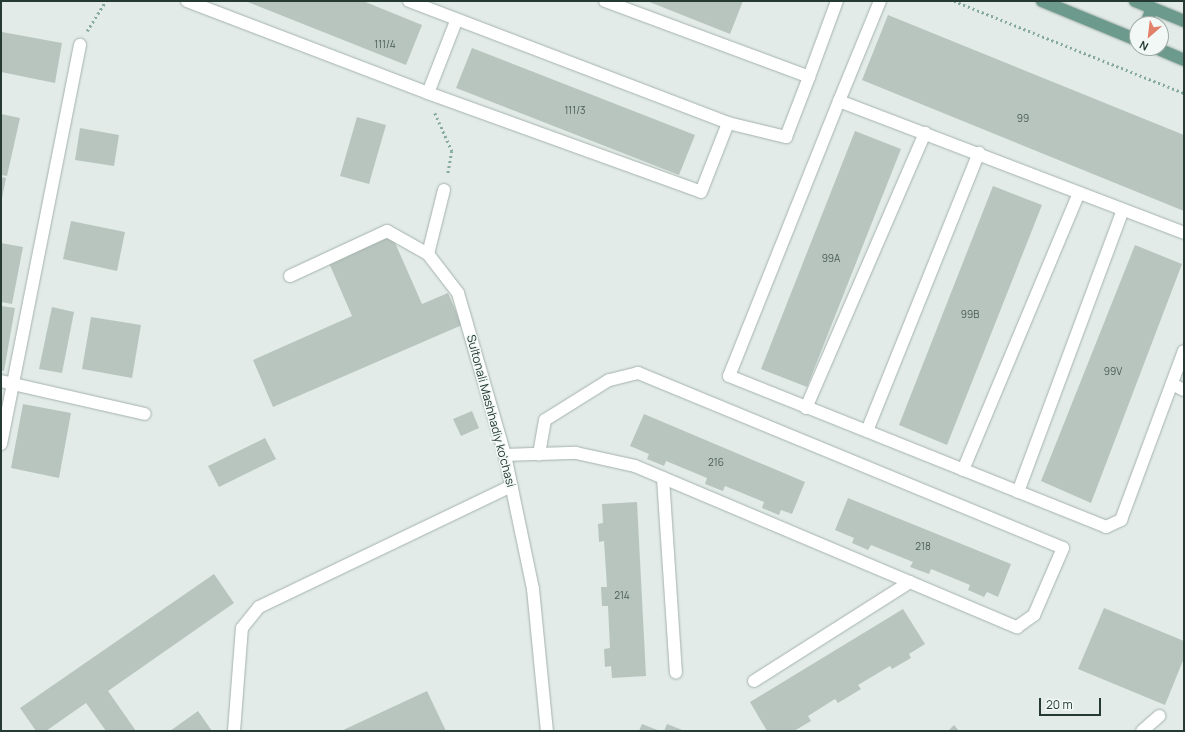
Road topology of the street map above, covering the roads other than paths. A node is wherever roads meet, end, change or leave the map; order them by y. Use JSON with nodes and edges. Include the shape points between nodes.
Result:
{"nodes":[{"id":1,"x":187,"y":1,"type":"edge"},
{"id":2,"x":409,"y":1,"type":"edge"},
{"id":3,"x":605,"y":1,"type":"edge"},
{"id":4,"x":836,"y":1,"type":"edge"},
{"id":5,"x":880,"y":1,"type":"edge"},
{"id":6,"x":1042,"y":1,"type":"edge"},
{"id":7,"x":1135,"y":1,"type":"edge"},
{"id":8,"x":1152,"y":8,"type":"junction"},
{"id":9,"x":1149,"y":16,"type":"edge"},
{"id":10,"x":456,"y":21,"type":"junction"},
{"id":11,"x":1184,"y":21,"type":"edge"},
{"id":12,"x":1129,"y":37,"type":"edge"},
{"id":13,"x":80,"y":44,"type":"road end"},
{"id":14,"x":1169,"y":54,"type":"edge"},
{"id":15,"x":1184,"y":60,"type":"edge"},
{"id":16,"x":809,"y":77,"type":"junction"},
{"id":17,"x":433,"y":95,"type":"junction"},
{"id":18,"x":839,"y":101,"type":"junction"},
{"id":19,"x":728,"y":123,"type":"junction"},
{"id":20,"x":925,"y":133,"type":"junction"},
{"id":21,"x":979,"y":153,"type":"junction"},
{"id":22,"x":444,"y":190,"type":"road end"},
{"id":23,"x":1079,"y":193,"type":"junction"},
{"id":24,"x":1123,"y":210,"type":"junction"},
{"id":25,"x":1184,"y":234,"type":"edge"},
{"id":26,"x":428,"y":254,"type":"junction"},
{"id":27,"x":290,"y":276,"type":"dead end"},
{"id":28,"x":1184,"y":351,"type":"edge"},
{"id":29,"x":7,"y":382,"type":"edge"},
{"id":30,"x":1172,"y":384,"type":"junction"},
{"id":31,"x":1184,"y":390,"type":"edge"},
{"id":32,"x":806,"y":408,"type":"junction"},
{"id":33,"x":145,"y":414,"type":"dead end"},
{"id":34,"x":867,"y":431,"type":"junction"},
{"id":35,"x":1,"y":444,"type":"edge"},
{"id":36,"x":539,"y":454,"type":"junction"},
{"id":37,"x":505,"y":455,"type":"junction"},
{"id":38,"x":963,"y":470,"type":"junction"},
{"id":39,"x":663,"y":478,"type":"junction"},
{"id":40,"x":512,"y":486,"type":"junction"},
{"id":41,"x":1018,"y":492,"type":"junction"},
{"id":42,"x":910,"y":582,"type":"junction"},
{"id":43,"x":676,"y":673,"type":"dead end"},
{"id":44,"x":754,"y":681,"type":"dead end"},
{"id":45,"x":1159,"y":716,"type":"dead end"},
{"id":46,"x":234,"y":731,"type":"edge"},
{"id":47,"x":547,"y":731,"type":"edge"},
{"id":48,"x":1142,"y":731,"type":"edge"}],
"edges":[{"from":1,"to":17,"type":"street"},
{"from":2,"to":10,"type":"street"},
{"from":3,"to":16,"type":"street"},
{"from":4,"to":16,"type":"street"},
{"from":5,"to":18,"type":"street"},
{"from":6,"to":12,"type":"main road"},
{"from":7,"to":8,"type":"main road"},
{"from":8,"to":9,"type":"main road"},
{"from":8,"to":11,"type":"main road"},
{"from":10,"to":17,"type":"street"},
{"from":10,"to":19,"type":"street"},
{"from":13,"to":29,"type":"street"},
{"from":14,"to":15,"type":"main road"},
{"from":16,"to":19,"type":"street","via":[[786,137]]},
{"from":17,"to":19,"type":"street","via":[[702,192]]},
{"from":18,"to":20,"type":"street"},
{"from":18,"to":32,"type":"street","via":[[729,376]]},
{"from":20,"to":21,"type":"street"},
{"from":20,"to":32,"type":"street"},
{"from":21,"to":23,"type":"street"},
{"from":21,"to":34,"type":"street"},
{"from":22,"to":26,"type":"street"},
{"from":23,"to":24,"type":"street"},
{"from":23,"to":38,"type":"street"},
{"from":24,"to":25,"type":"street"},
{"from":24,"to":41,"type":"street"},
{"from":26,"to":27,"type":"street","name":"Sultonali Mashhadiy ko'chasi","via":[[387,231]]},
{"from":26,"to":37,"type":"street","name":"Sultonali Mashhadiy ko'chasi","via":[[458,293]]},
{"from":28,"to":30,"type":"street"},
{"from":29,"to":33,"type":"street"},
{"from":29,"to":35,"type":"street"},
{"from":30,"to":31,"type":"street"},
{"from":30,"to":41,"type":"street","via":[[1121,520],[1106,527]]},
{"from":32,"to":34,"type":"street"},
{"from":34,"to":38,"type":"street"},
{"from":36,"to":37,"type":"street"},
{"from":36,"to":39,"type":"street","via":[[576,452],[635,466]]},
{"from":36,"to":42,"type":"street","via":[[545,420],[609,380],[638,373],[1063,548],[1034,615],[1017,627]]},
{"from":37,"to":40,"type":"street","name":"Sultonali Mashhadiy ko'chasi"},
{"from":38,"to":41,"type":"street"},
{"from":39,"to":42,"type":"street"},
{"from":39,"to":43,"type":"street"},
{"from":40,"to":46,"type":"street","via":[[259,607],[242,628]]},
{"from":40,"to":47,"type":"street","name":"Sultonali Mashhadiy ko'chasi","via":[[533,589]]},
{"from":42,"to":44,"type":"street"},
{"from":45,"to":48,"type":"street"}]}
